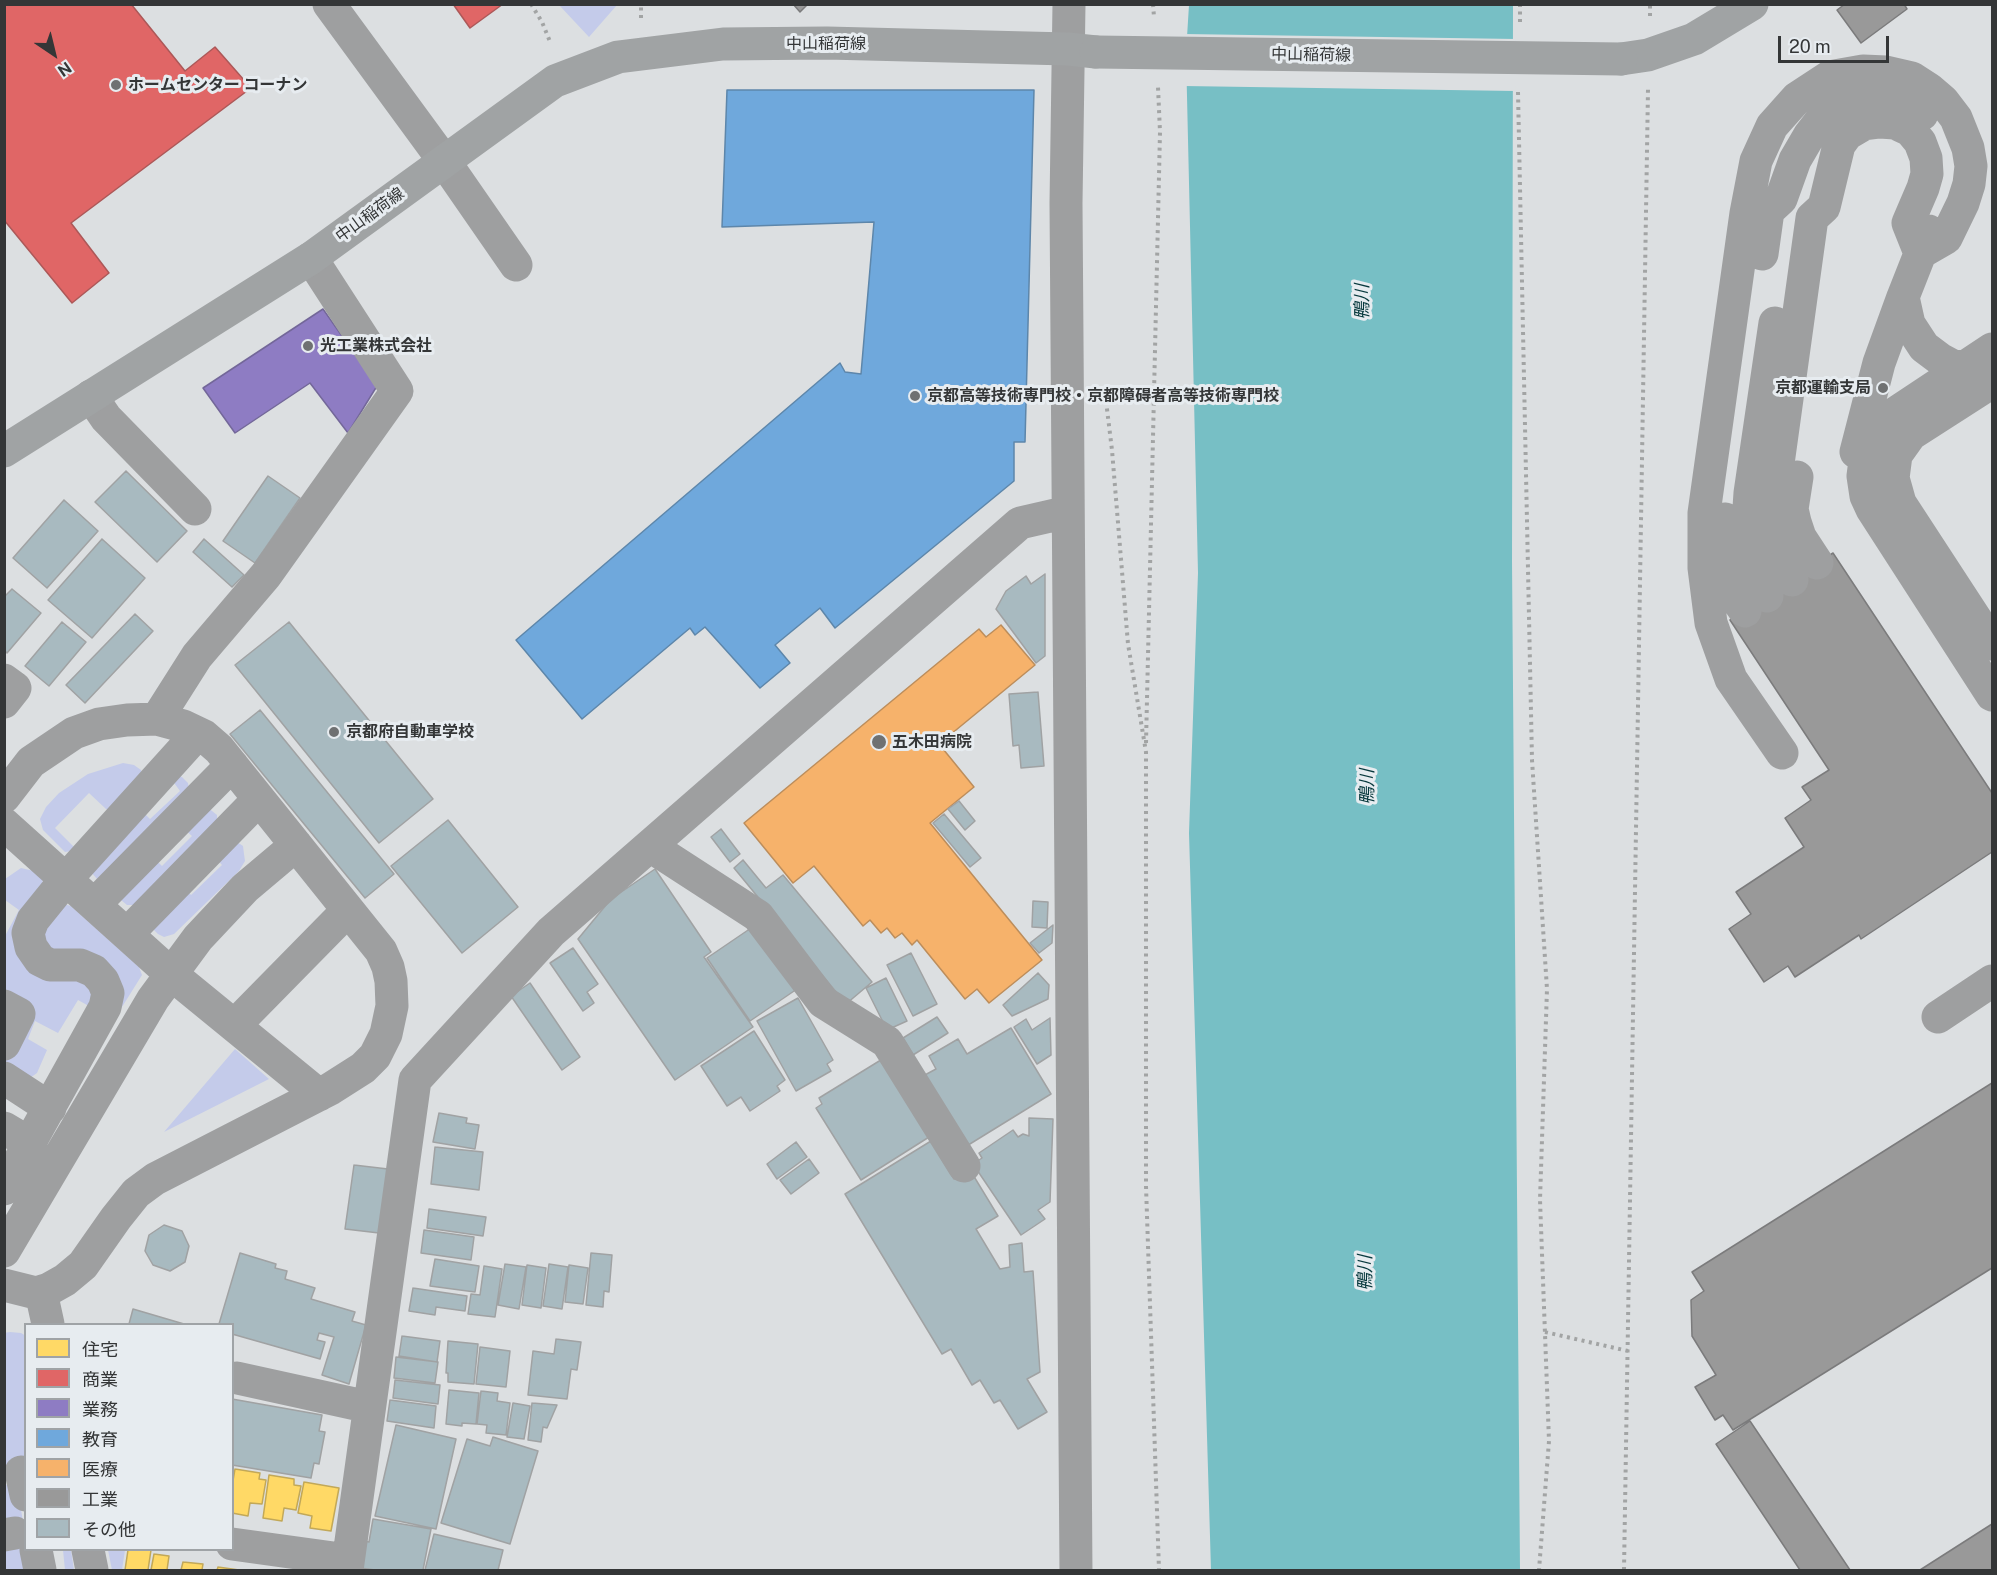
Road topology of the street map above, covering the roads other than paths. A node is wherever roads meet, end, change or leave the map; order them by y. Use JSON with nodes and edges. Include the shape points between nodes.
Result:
{"nodes":[{"id":1,"x":329,"y":4,"type":"edge"},
{"id":2,"x":1069,"y":4,"type":"edge"},
{"id":3,"x":1752,"y":4,"type":"edge"},
{"id":4,"x":1082,"y":50,"type":"junction"},
{"id":5,"x":444,"y":161,"type":"junction"},
{"id":6,"x":1920,"y":253,"type":"junction"},
{"id":7,"x":311,"y":258,"type":"junction"},
{"id":8,"x":516,"y":265,"type":"dead end"},
{"id":9,"x":1903,"y":297,"type":"junction"},
{"id":10,"x":1992,"y":349,"type":"edge"},
{"id":11,"x":1979,"y":374,"type":"edge"},
{"id":12,"x":91,"y":396,"type":"junction"},
{"id":13,"x":4,"y":451,"type":"edge"},
{"id":14,"x":1872,"y":508,"type":"junction"},
{"id":15,"x":195,"y":509,"type":"dead end"},
{"id":16,"x":1068,"y":512,"type":"junction"},
{"id":17,"x":1992,"y":644,"type":"edge"},
{"id":18,"x":4,"y":680,"type":"edge"},
{"id":19,"x":1992,"y":695,"type":"edge"},
{"id":20,"x":4,"y":702,"type":"edge"},
{"id":21,"x":157,"y":719,"type":"junction"},
{"id":22,"x":198,"y":733,"type":"junction"},
{"id":23,"x":1782,"y":753,"type":"dead end"},
{"id":24,"x":232,"y":765,"type":"junction"},
{"id":25,"x":4,"y":797,"type":"edge"},
{"id":26,"x":258,"y":798,"type":"junction"},
{"id":27,"x":4,"y":824,"type":"edge"},
{"id":28,"x":296,"y":845,"type":"junction"},
{"id":29,"x":650,"y":846,"type":"junction"},
{"id":30,"x":67,"y":878,"type":"junction"},
{"id":31,"x":95,"y":904,"type":"junction"},
{"id":32,"x":348,"y":910,"type":"junction"},
{"id":33,"x":128,"y":933,"type":"junction"},
{"id":34,"x":171,"y":974,"type":"junction"},
{"id":35,"x":1992,"y":981,"type":"edge"},
{"id":36,"x":4,"y":1006,"type":"edge"},
{"id":37,"x":1938,"y":1017,"type":"dead end"},
{"id":38,"x":235,"y":1025,"type":"junction"},
{"id":39,"x":4,"y":1044,"type":"edge"},
{"id":40,"x":4,"y":1078,"type":"edge"},
{"id":41,"x":319,"y":1095,"type":"junction"},
{"id":42,"x":50,"y":1108,"type":"junction"},
{"id":43,"x":18,"y":1136,"type":"edge"},
{"id":44,"x":964,"y":1166,"type":"dead end"},
{"id":45,"x":6,"y":1182,"type":"edge"},
{"id":46,"x":4,"y":1251,"type":"edge"},
{"id":47,"x":4,"y":1285,"type":"edge"},
{"id":48,"x":40,"y":1292,"type":"junction"},
{"id":49,"x":48,"y":1323,"type":"edge"},
{"id":50,"x":237,"y":1378,"type":"dead end"},
{"id":51,"x":369,"y":1407,"type":"junction"},
{"id":52,"x":234,"y":1544,"type":"edge"},
{"id":53,"x":27,"y":1551,"type":"edge"},
{"id":54,"x":88,"y":1551,"type":"edge"},
{"id":55,"x":347,"y":1565,"type":"edge"},
{"id":56,"x":40,"y":1570,"type":"edge"},
{"id":57,"x":92,"y":1570,"type":"edge"},
{"id":58,"x":1076,"y":1570,"type":"edge"}],
"edges":[{"from":1,"to":5,"type":"street"},
{"from":2,"to":4,"type":"street"},
{"from":3,"to":4,"type":"main road","name":"中山稲荷線","bridge":true,"via":[[1694,39],[1635,57]]},
{"from":4,"to":5,"type":"main road","name":"中山稲荷線","via":[[723,44],[618,57],[555,81]]},
{"from":4,"to":16,"type":"street","via":[[1066,203]]},
{"from":5,"to":7,"type":"main road","name":"中山稲荷線"},
{"from":5,"to":8,"type":"street"},
{"from":6,"to":6,"type":"street","via":[[1908,223],[1927,174],[1920,142],[1910,130],[1895,123],[1864,124],[1847,134],[1839,145],[1824,207],[1832,218],[1831,228],[1792,509],[1800,537],[1780,587],[1759,584],[1750,559],[1748,522],[1791,214],[1781,199],[1795,160],[1823,118],[1867,97],[1907,104],[1936,127],[1948,160],[1948,179]]},
{"from":6,"to":9,"type":"street"},
{"from":6,"to":23,"type":"street","via":[[1946,238],[1969,184],[1968,148],[1956,118],[1943,101],[1912,78],[1863,71],[1828,77],[1797,98],[1772,126],[1756,161],[1704,513],[1704,568],[1711,623],[1731,679]]},
{"from":7,"to":12,"type":"main road","name":"中山稲荷線"},
{"from":7,"to":21,"type":"street","via":[[398,391],[266,575],[197,656]]},
{"from":9,"to":11,"type":"street","via":[[1909,324],[1924,347],[1953,366]]},
{"from":9,"to":14,"type":"street","via":[[1879,363],[1856,450],[1853,473],[1859,491]]},
{"from":10,"to":11,"type":"street"},
{"from":11,"to":14,"type":"street","via":[[1891,416],[1878,428],[1866,453],[1863,476]]},
{"from":11,"to":17,"type":"street","via":[[1911,434],[1896,455],[1893,478],[1900,503]]},
{"from":12,"to":13,"type":"main road","name":"中山稲荷線"},
{"from":12,"to":15,"type":"street","via":[[106,418]]},
{"from":14,"to":19,"type":"street"},
{"from":16,"to":29,"type":"street","via":[[1020,522]]},
{"from":16,"to":58,"type":"street"},
{"from":18,"to":20,"type":"street","via":[[15,688]]},
{"from":21,"to":22,"type":"street"},
{"from":21,"to":25,"type":"street","via":[[99,723],[74,733],[31,762]]},
{"from":22,"to":24,"type":"street"},
{"from":22,"to":30,"type":"street"},
{"from":24,"to":26,"type":"street"},
{"from":24,"to":31,"type":"street"},
{"from":26,"to":28,"type":"street"},
{"from":26,"to":33,"type":"street"},
{"from":27,"to":30,"type":"street"},
{"from":28,"to":32,"type":"street"},
{"from":28,"to":34,"type":"street","via":[[244,888]]},
{"from":29,"to":44,"type":"street","via":[[758,916],[823,1002],[887,1042]]},
{"from":29,"to":51,"type":"street","via":[[551,932],[415,1080]]},
{"from":30,"to":31,"type":"street"},
{"from":30,"to":42,"type":"street","via":[[33,920],[28,933],[32,947],[40,960],[50,965],[81,965],[94,970],[108,993],[105,1007]]},
{"from":31,"to":33,"type":"street"},
{"from":32,"to":38,"type":"street"},
{"from":32,"to":41,"type":"street","via":[[381,951],[388,967],[390,1020],[375,1056]]},
{"from":33,"to":34,"type":"street"},
{"from":34,"to":38,"type":"street"},
{"from":34,"to":46,"type":"street","via":[[148,1006]]},
{"from":35,"to":37,"type":"street"},
{"from":36,"to":39,"type":"street","via":[[19,1014]]},
{"from":38,"to":41,"type":"street"},
{"from":40,"to":42,"type":"street"},
{"from":41,"to":48,"type":"street","via":[[155,1179],[136,1193],[83,1265]]},
{"from":42,"to":43,"type":"street"},
{"from":43,"to":45,"type":"street"},
{"from":47,"to":48,"type":"street"},
{"from":48,"to":49,"type":"street"},
{"from":50,"to":51,"type":"street"},
{"from":51,"to":55,"type":"street"},
{"from":52,"to":55,"type":"street"},
{"from":53,"to":56,"type":"street"},
{"from":54,"to":57,"type":"street"}]}
